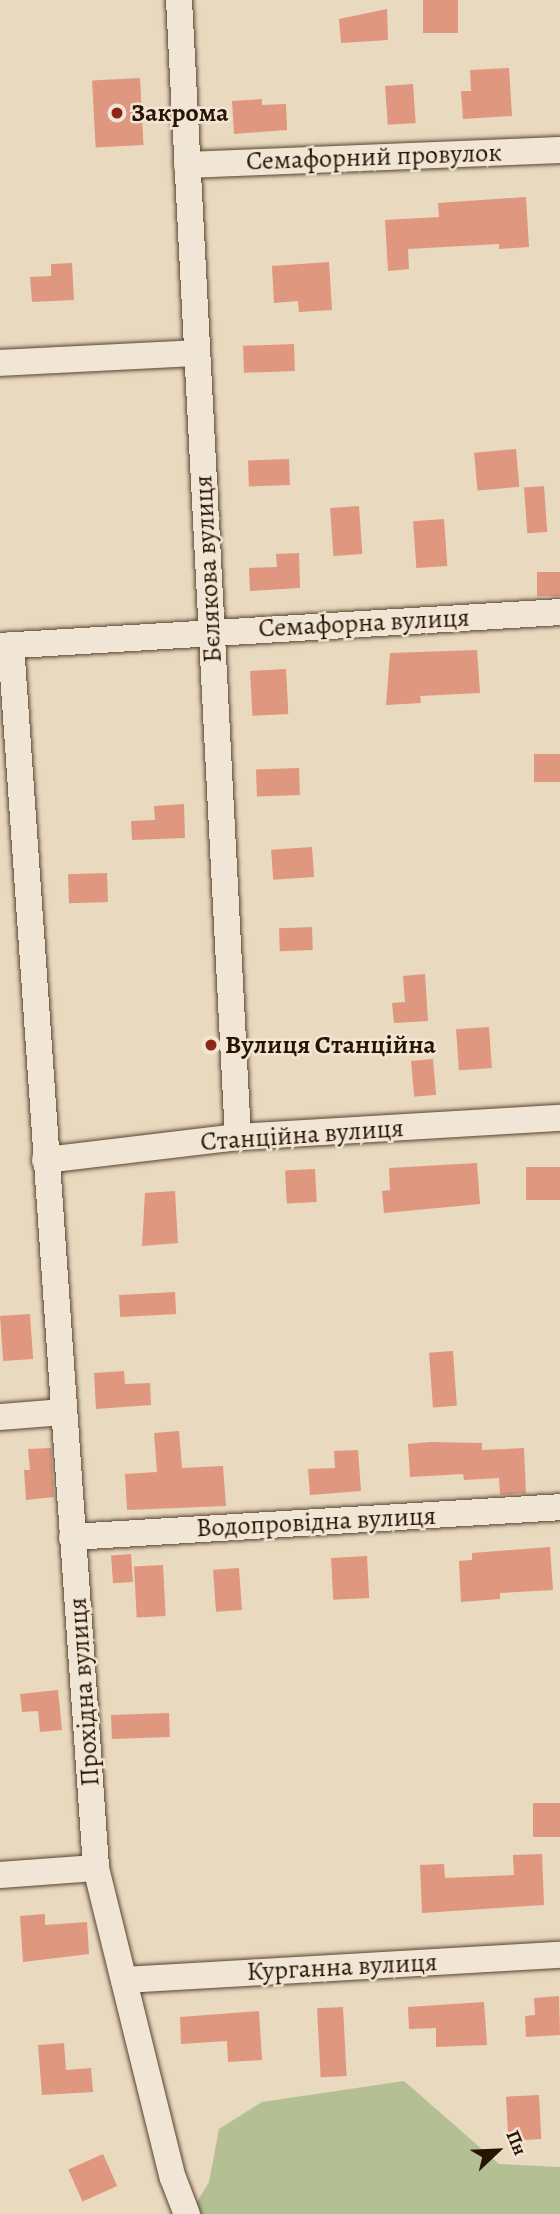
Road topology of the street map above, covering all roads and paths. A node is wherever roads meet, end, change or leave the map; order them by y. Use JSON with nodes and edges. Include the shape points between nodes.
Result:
{"nodes":[{"id":1,"x":178,"y":0,"type":"edge"},
{"id":2,"x":560,"y":150,"type":"edge"},
{"id":3,"x":187,"y":165,"type":"junction"},
{"id":4,"x":197,"y":353,"type":"junction"},
{"id":5,"x":0,"y":363,"type":"edge"},
{"id":6,"x":560,"y":612,"type":"edge"},
{"id":7,"x":212,"y":632,"type":"junction"},
{"id":8,"x":5,"y":646,"type":"edge"},
{"id":9,"x":560,"y":1118,"type":"edge"},
{"id":10,"x":238,"y":1137,"type":"junction"},
{"id":11,"x":45,"y":1160,"type":"junction"},
{"id":12,"x":63,"y":1412,"type":"junction"},
{"id":13,"x":0,"y":1417,"type":"edge"},
{"id":14,"x":560,"y":1507,"type":"edge"},
{"id":15,"x":72,"y":1537,"type":"junction"},
{"id":16,"x":96,"y":1868,"type":"junction"},
{"id":17,"x":0,"y":1875,"type":"edge"},
{"id":18,"x":560,"y":1955,"type":"edge"},
{"id":19,"x":124,"y":1980,"type":"junction"},
{"id":20,"x":173,"y":2178,"type":"junction"},
{"id":21,"x":164,"y":2214,"type":"edge"},
{"id":22,"x":187,"y":2214,"type":"edge"}],
"edges":[{"from":1,"to":3,"type":"street","name":"Бєлякова вулиця"},
{"from":2,"to":3,"type":"street","name":"Семафорний провулок"},
{"from":3,"to":4,"type":"street","name":"Бєлякова вулиця"},
{"from":4,"to":5,"type":"street"},
{"from":4,"to":7,"type":"street","name":"Бєлякова вулиця"},
{"from":6,"to":7,"type":"street","name":"Семафорна вулиця"},
{"from":7,"to":8,"type":"street","name":"Семафорна вулиця"},
{"from":7,"to":10,"type":"street","name":"Бєлякова вулиця"},
{"from":8,"to":11,"type":"street","name":"Прохідна вулиця"},
{"from":9,"to":10,"type":"street","name":"Станційна вулиця"},
{"from":10,"to":11,"type":"street","name":"Станційна вулиця"},
{"from":11,"to":12,"type":"street","name":"Прохідна вулиця"},
{"from":12,"to":13,"type":"street"},
{"from":12,"to":15,"type":"street","name":"Прохідна вулиця"},
{"from":14,"to":15,"type":"street","name":"Водопровідна вулиця"},
{"from":15,"to":16,"type":"street","name":"Прохідна вулиця"},
{"from":16,"to":17,"type":"street"},
{"from":16,"to":19,"type":"street","name":"Прохідна вулиця"},
{"from":18,"to":19,"type":"street","name":"Курганна вулиця"},
{"from":19,"to":20,"type":"street","name":"Прохідна вулиця"},
{"from":20,"to":21,"type":"street"},
{"from":20,"to":22,"type":"street","name":"Прохідна вулиця"}]}
